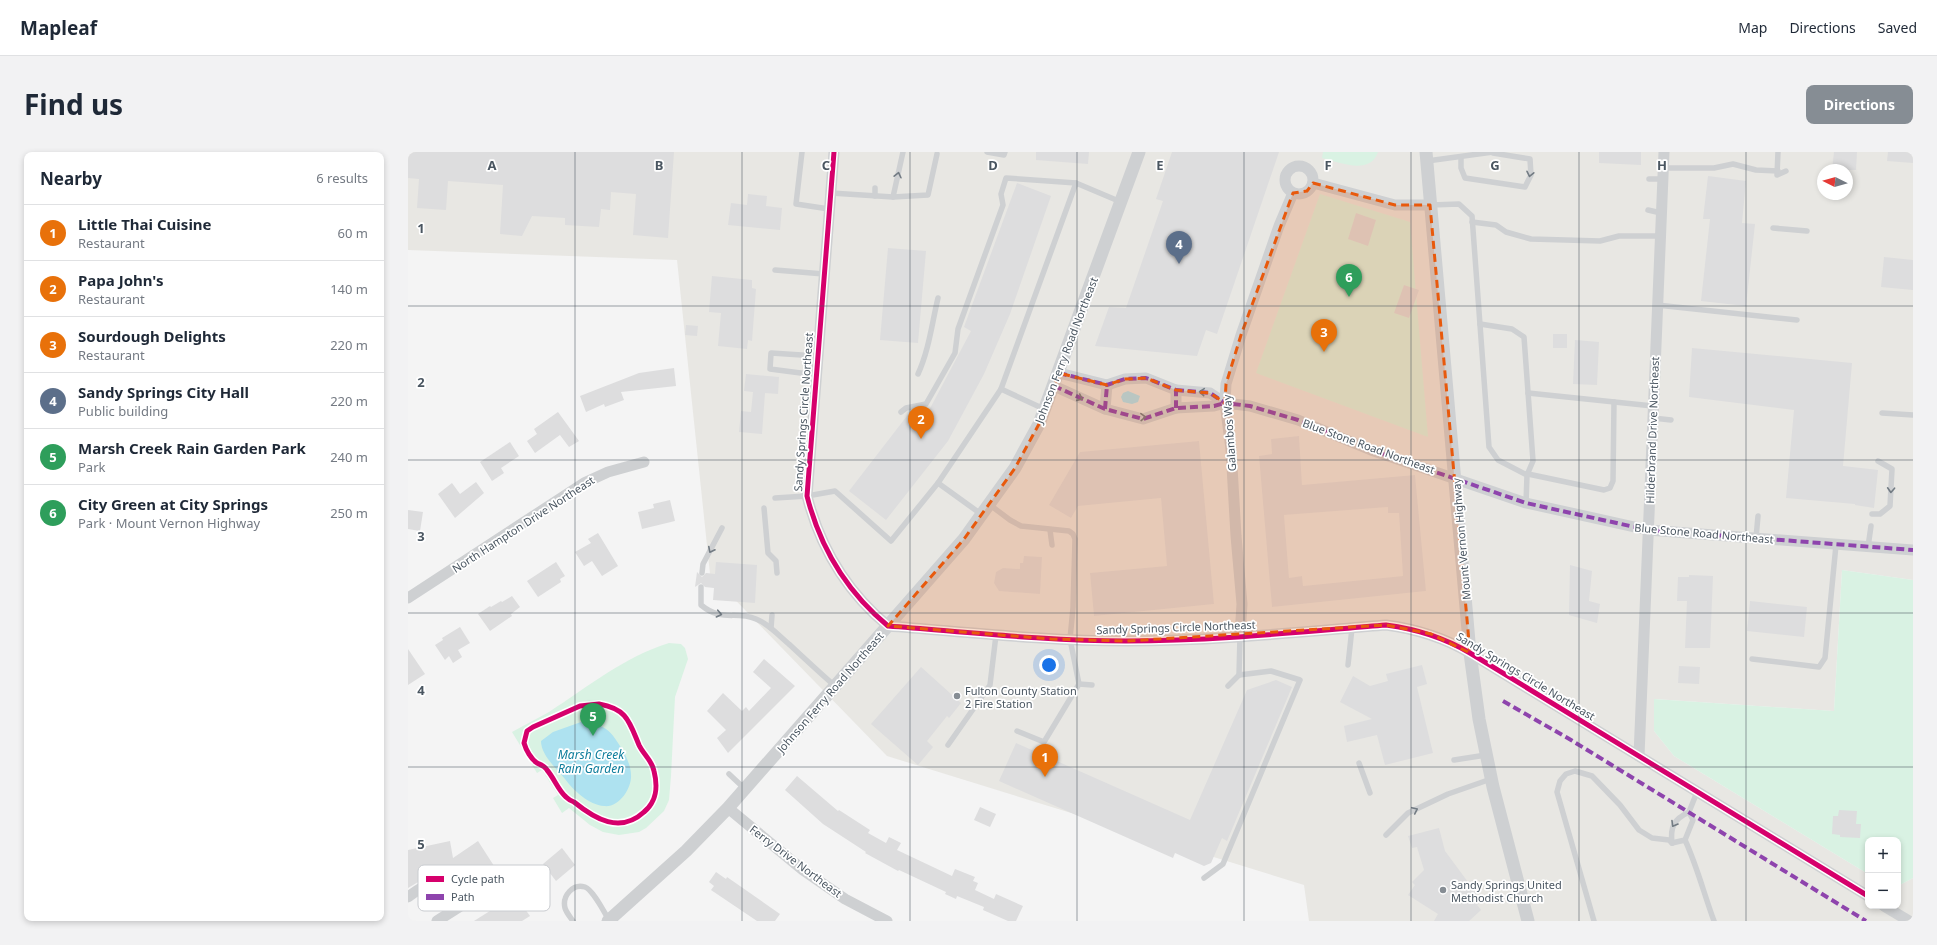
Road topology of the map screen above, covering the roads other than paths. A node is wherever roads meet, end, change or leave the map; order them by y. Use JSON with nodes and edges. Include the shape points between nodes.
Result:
{"nodes":[{"id":1,"x":802,"y":152,"type":"edge"},
{"id":2,"x":834,"y":152,"type":"edge"},
{"id":3,"x":903,"y":152,"type":"edge"},
{"id":4,"x":986,"y":152,"type":"edge"},
{"id":5,"x":1005,"y":152,"type":"edge"},
{"id":6,"x":1139,"y":152,"type":"edge"},
{"id":7,"x":1493,"y":152,"type":"edge"},
{"id":8,"x":1664,"y":152,"type":"edge"},
{"id":9,"x":1778,"y":152,"type":"edge"},
{"id":10,"x":937,"y":154,"type":"dead end"},
{"id":11,"x":1426,"y":157,"type":"edge"},
{"id":12,"x":1460,"y":157,"type":"junction"},
{"id":13,"x":1663,"y":168,"type":"junction"},
{"id":14,"x":1778,"y":171,"type":"junction"},
{"id":15,"x":1786,"y":171,"type":"dead end"},
{"id":16,"x":1648,"y":178,"type":"dead end"},
{"id":17,"x":1663,"y":179,"type":"junction"},
{"id":18,"x":1076,"y":183,"type":"junction"},
{"id":19,"x":1313,"y":183,"type":"junction"},
{"id":20,"x":875,"y":188,"type":"dead end"},
{"id":21,"x":831,"y":193,"type":"junction"},
{"id":22,"x":1294,"y":193,"type":"junction"},
{"id":23,"x":875,"y":196,"type":"junction"},
{"id":24,"x":893,"y":197,"type":"junction"},
{"id":25,"x":1121,"y":202,"type":"junction"},
{"id":26,"x":1430,"y":205,"type":"junction"},
{"id":27,"x":830,"y":210,"type":"junction"},
{"id":28,"x":1648,"y":210,"type":"dead end"},
{"id":29,"x":1661,"y":213,"type":"junction"},
{"id":30,"x":1472,"y":222,"type":"junction"},
{"id":31,"x":1773,"y":228,"type":"dead end"},
{"id":32,"x":1807,"y":232,"type":"dead end"},
{"id":33,"x":1660,"y":236,"type":"junction"},
{"id":34,"x":775,"y":270,"type":"dead end"},
{"id":35,"x":824,"y":274,"type":"junction"},
{"id":36,"x":938,"y":298,"type":"dead end"},
{"id":37,"x":1657,"y":305,"type":"junction"},
{"id":38,"x":1797,"y":320,"type":"dead end"},
{"id":39,"x":1480,"y":324,"type":"junction"},
{"id":40,"x":817,"y":356,"type":"junction"},
{"id":41,"x":1059,"y":373,"type":"junction"},
{"id":42,"x":918,"y":374,"type":"dead end"},
{"id":43,"x":816,"y":375,"type":"junction"},
{"id":44,"x":1108,"y":385,"type":"junction"},
{"id":45,"x":1054,"y":386,"type":"junction"},
{"id":46,"x":1001,"y":389,"type":"junction"},
{"id":47,"x":1176,"y":390,"type":"junction"},
{"id":48,"x":1528,"y":393,"type":"junction"},
{"id":49,"x":1225,"y":402,"type":"junction"},
{"id":50,"x":1614,"y":402,"type":"junction"},
{"id":51,"x":1653,"y":406,"type":"junction"},
{"id":52,"x":1176,"y":408,"type":"junction"},
{"id":53,"x":1105,"y":409,"type":"junction"},
{"id":54,"x":1045,"y":410,"type":"junction"},
{"id":55,"x":901,"y":412,"type":"dead end"},
{"id":56,"x":1882,"y":413,"type":"dead end"},
{"id":57,"x":1913,"y":415,"type":"edge"},
{"id":58,"x":1652,"y":418,"type":"junction"},
{"id":59,"x":1671,"y":420,"type":"dead end"},
{"id":60,"x":1878,"y":461,"type":"dead end"},
{"id":61,"x":644,"y":462,"type":"dead end"},
{"id":62,"x":1527,"y":475,"type":"junction"},
{"id":63,"x":1455,"y":478,"type":"junction"},
{"id":64,"x":938,"y":483,"type":"junction"},
{"id":65,"x":806,"y":496,"type":"junction"},
{"id":66,"x":775,"y":498,"type":"dead end"},
{"id":67,"x":1526,"y":503,"type":"junction"},
{"id":68,"x":764,"y":508,"type":"dead end"},
{"id":69,"x":985,"y":509,"type":"junction"},
{"id":70,"x":1872,"y":514,"type":"dead end"},
{"id":71,"x":1758,"y":516,"type":"dead end"},
{"id":72,"x":1871,"y":526,"type":"dead end"},
{"id":73,"x":722,"y":528,"type":"dead end"},
{"id":74,"x":1050,"y":530,"type":"junction"},
{"id":75,"x":1648,"y":530,"type":"junction"},
{"id":76,"x":1756,"y":538,"type":"junction"},
{"id":77,"x":1836,"y":544,"type":"junction"},
{"id":78,"x":1052,"y":545,"type":"dead end"},
{"id":79,"x":1868,"y":547,"type":"junction"},
{"id":80,"x":1913,"y":550,"type":"edge"},
{"id":81,"x":777,"y":572,"type":"dead end"},
{"id":82,"x":702,"y":573,"type":"dead end"},
{"id":83,"x":701,"y":587,"type":"dead end"},
{"id":84,"x":408,"y":598,"type":"edge"},
{"id":85,"x":772,"y":615,"type":"dead end"},
{"id":86,"x":888,"y":626,"type":"junction"},
{"id":87,"x":771,"y":628,"type":"junction"},
{"id":88,"x":1352,"y":628,"type":"junction"},
{"id":89,"x":996,"y":634,"type":"junction"},
{"id":90,"x":1240,"y":636,"type":"junction"},
{"id":91,"x":1070,"y":639,"type":"junction"},
{"id":92,"x":1470,"y":653,"type":"junction"},
{"id":93,"x":1752,"y":659,"type":"dead end"},
{"id":94,"x":1348,"y":666,"type":"dead end"},
{"id":95,"x":1239,"y":675,"type":"junction"},
{"id":96,"x":1079,"y":684,"type":"junction"},
{"id":97,"x":835,"y":686,"type":"junction"},
{"id":98,"x":1092,"y":686,"type":"dead end"},
{"id":99,"x":1228,"y":686,"type":"dead end"},
{"id":100,"x":1017,"y":731,"type":"dead end"},
{"id":101,"x":948,"y":745,"type":"dead end"},
{"id":102,"x":1486,"y":754,"type":"junction"},
{"id":103,"x":1639,"y":756,"type":"junction"},
{"id":104,"x":1454,"y":760,"type":"dead end"},
{"id":105,"x":1359,"y":762,"type":"dead end"},
{"id":106,"x":729,"y":774,"type":"dead end"},
{"id":107,"x":1491,"y":780,"type":"junction"},
{"id":108,"x":745,"y":789,"type":"junction"},
{"id":109,"x":1698,"y":792,"type":"junction"},
{"id":110,"x":1370,"y":793,"type":"dead end"},
{"id":111,"x":728,"y":808,"type":"junction"},
{"id":112,"x":1689,"y":812,"type":"junction"},
{"id":113,"x":1386,"y":835,"type":"dead end"},
{"id":114,"x":1685,"y":840,"type":"junction"},
{"id":115,"x":1672,"y":843,"type":"junction"},
{"id":116,"x":1204,"y":878,"type":"dead end"},
{"id":117,"x":418,"y":890,"type":"edge"},
{"id":118,"x":1865,"y":894,"type":"edge"},
{"id":119,"x":408,"y":897,"type":"edge"},
{"id":120,"x":1889,"y":909,"type":"edge"},
{"id":121,"x":453,"y":911,"type":"edge"},
{"id":122,"x":608,"y":920,"type":"edge"},
{"id":123,"x":437,"y":921,"type":"edge"},
{"id":124,"x":573,"y":921,"type":"edge"},
{"id":125,"x":887,"y":921,"type":"edge"},
{"id":126,"x":1528,"y":921,"type":"edge"},
{"id":127,"x":1594,"y":921,"type":"edge"},
{"id":128,"x":1714,"y":921,"type":"edge"},
{"id":129,"x":1909,"y":921,"type":"edge"}],
"edges":[{"from":1,"to":27,"type":"lane","via":[[796,204]]},
{"from":2,"to":21,"type":"street","name":"Sandy Springs Circle Northeast"},
{"from":24,"to":3,"type":"lane","one_way":true},
{"from":4,"to":5,"type":"lane","via":[[1004,155]]},
{"from":6,"to":25,"type":"street","name":"Johnson Ferry Road Northeast"},
{"from":7,"to":12,"type":"lane"},
{"from":7,"to":12,"type":"lane","one_way":true,"via":[[1530,159],[1531,175],[1525,187],[1466,178]]},
{"from":8,"to":13,"type":"street","name":"Hilderbrand Drive Northeast"},
{"from":9,"to":14,"type":"lane"},
{"from":10,"to":24,"type":"lane","via":[[928,195]]},
{"from":11,"to":12,"type":"lane"},
{"from":11,"to":26,"type":"street","name":"Mount Vernon Highway"},
{"from":13,"to":14,"type":"lane","via":[[1714,168],[1733,164],[1756,170]]},
{"from":13,"to":17,"type":"street","name":"Hilderbrand Drive Northeast"},
{"from":14,"to":15,"type":"lane","via":[[1777,175]]},
{"from":16,"to":17,"type":"lane"},
{"from":17,"to":29,"type":"street","name":"Hilderbrand Drive Northeast"},
{"from":18,"to":25,"type":"lane"},
{"from":18,"to":46,"type":"lane"},
{"from":18,"to":55,"type":"lane","via":[[1006,178],[1001,194],[1002,204],[958,329],[955,353],[926,404],[906,408]]},
{"from":19,"to":22,"type":"street","via":[[1307,191]]},
{"from":19,"to":22,"type":"street","via":[[1312,174],[1306,167],[1297,165],[1289,169],[1285,178],[1287,187]]},
{"from":19,"to":26,"type":"street","via":[[1395,205]]},
{"from":20,"to":23,"type":"lane"},
{"from":21,"to":23,"type":"lane"},
{"from":21,"to":27,"type":"street","name":"Sandy Springs Circle Northeast"},
{"from":22,"to":49,"type":"street","name":"Galambos Way","via":[[1279,226],[1241,335],[1226,384]]},
{"from":23,"to":24,"type":"lane"},
{"from":25,"to":41,"type":"street","name":"Johnson Ferry Road Northeast"},
{"from":26,"to":30,"type":"lane","via":[[1459,204],[1472,216]]},
{"from":26,"to":63,"type":"street","name":"Mount Vernon Highway"},
{"from":27,"to":35,"type":"street","name":"Sandy Springs Circle Northeast"},
{"from":28,"to":29,"type":"lane"},
{"from":29,"to":33,"type":"street","name":"Hilderbrand Drive Northeast"},
{"from":30,"to":33,"type":"lane","via":[[1496,225],[1506,232],[1531,239],[1600,241],[1619,236]]},
{"from":30,"to":39,"type":"lane"},
{"from":31,"to":32,"type":"lane"},
{"from":33,"to":37,"type":"street","name":"Hilderbrand Drive Northeast"},
{"from":34,"to":35,"type":"lane"},
{"from":35,"to":40,"type":"street","name":"Sandy Springs Circle Northeast"},
{"from":36,"to":42,"type":"lane","via":[[928,337],[926,357]]},
{"from":37,"to":38,"type":"lane"},
{"from":37,"to":51,"type":"street","name":"Hilderbrand Drive Northeast"},
{"from":39,"to":48,"type":"lane","via":[[1512,329],[1524,337]]},
{"from":39,"to":62,"type":"lane","via":[[1489,448],[1498,460]]},
{"from":40,"to":43,"type":"street","name":"Sandy Springs Circle Northeast"},
{"from":40,"to":43,"type":"lane","via":[[771,352],[770,369]]},
{"from":41,"to":44,"type":"street"},
{"from":41,"to":45,"type":"street","name":"Johnson Ferry Road Northeast"},
{"from":43,"to":65,"type":"street","name":"Sandy Springs Circle Northeast"},
{"from":44,"to":47,"type":"street","name":"Blue Stone Road Northeast","via":[[1125,379],[1146,378]]},
{"from":44,"to":53,"type":"street"},
{"from":45,"to":53,"type":"street","name":"Blue Stone Road Northeast","one_way":true},
{"from":45,"to":54,"type":"street","name":"Johnson Ferry Road Northeast"},
{"from":46,"to":54,"type":"lane"},
{"from":46,"to":64,"type":"lane"},
{"from":49,"to":47,"type":"street","name":"Blue Stone Road Northeast","one_way":true,"via":[[1210,393]]},
{"from":47,"to":52,"type":"street"},
{"from":48,"to":50,"type":"lane"},
{"from":48,"to":62,"type":"lane","via":[[1533,461]]},
{"from":49,"to":52,"type":"street","name":"Blue Stone Road Northeast","via":[[1214,406]]},
{"from":49,"to":63,"type":"street","name":"Blue Stone Road Northeast","via":[[1250,406],[1298,420],[1371,450]]},
{"from":49,"to":90,"type":"street","name":"Galambos Way","via":[[1231,449],[1242,604]]},
{"from":50,"to":51,"type":"lane"},
{"from":50,"to":62,"type":"lane","via":[[1613,481],[1610,488],[1604,490]]},
{"from":51,"to":58,"type":"street","name":"Hilderbrand Drive Northeast"},
{"from":53,"to":52,"type":"street","name":"Blue Stone Road Northeast","one_way":true,"via":[[1144,419]]},
{"from":54,"to":69,"type":"street","name":"Johnson Ferry Road Northeast","via":[[1015,468]]},
{"from":56,"to":57,"type":"lane"},
{"from":58,"to":59,"type":"lane"},
{"from":58,"to":75,"type":"street","name":"Hilderbrand Drive Northeast"},
{"from":60,"to":70,"type":"lane","one_way":true,"via":[[1892,469],[1890,506],[1880,514]]},
{"from":61,"to":84,"type":"street","name":"North Hampton Drive Northeast","via":[[608,472],[584,483]]},
{"from":62,"to":67,"type":"lane"},
{"from":63,"to":67,"type":"street","name":"Blue Stone Road Northeast"},
{"from":63,"to":92,"type":"street","name":"Mount Vernon Highway"},
{"from":64,"to":65,"type":"lane","via":[[891,541],[835,491]]},
{"from":64,"to":69,"type":"lane"},
{"from":65,"to":66,"type":"lane"},
{"from":65,"to":86,"type":"street","name":"Sandy Springs Circle Northeast","via":[[814,524],[849,587],[872,613]]},
{"from":67,"to":75,"type":"street","name":"Blue Stone Road Northeast"},
{"from":68,"to":81,"type":"lane","via":[[768,553],[776,561]]},
{"from":69,"to":74,"type":"lane","via":[[1022,526]]},
{"from":69,"to":86,"type":"street","name":"Johnson Ferry Road Northeast","via":[[964,539]]},
{"from":71,"to":76,"type":"lane"},
{"from":72,"to":79,"type":"lane"},
{"from":73,"to":82,"type":"lane","one_way":true,"via":[[703,564]]},
{"from":74,"to":78,"type":"lane"},
{"from":74,"to":91,"type":"lane","via":[[1069,531],[1075,539]]},
{"from":75,"to":76,"type":"street","name":"Blue Stone Road Northeast"},
{"from":75,"to":103,"type":"street","name":"Hilderbrand Drive Northeast"},
{"from":76,"to":77,"type":"street","name":"Blue Stone Road Northeast"},
{"from":77,"to":79,"type":"street","name":"Blue Stone Road Northeast"},
{"from":77,"to":93,"type":"lane","via":[[1825,658],[1819,667]]},
{"from":79,"to":80,"type":"street","name":"Blue Stone Road Northeast"},
{"from":83,"to":87,"type":"lane","one_way":true,"via":[[701,605],[710,612],[721,616],[755,618]]},
{"from":85,"to":87,"type":"lane"},
{"from":86,"to":89,"type":"street","name":"Sandy Springs Circle Northeast"},
{"from":86,"to":97,"type":"street","name":"Johnson Ferry Road Northeast"},
{"from":87,"to":97,"type":"lane"},
{"from":88,"to":90,"type":"street","name":"Sandy Springs Circle Northeast"},
{"from":88,"to":92,"type":"street","name":"Sandy Springs Circle Northeast","via":[[1386,625],[1408,628],[1430,634]]},
{"from":88,"to":94,"type":"lane"},
{"from":89,"to":91,"type":"street","name":"Sandy Springs Circle Northeast"},
{"from":89,"to":101,"type":"lane","via":[[990,685]]},
{"from":90,"to":91,"type":"street","name":"Sandy Springs Circle Northeast","via":[[1127,641]]},
{"from":90,"to":95,"type":"lane"},
{"from":91,"to":96,"type":"lane"},
{"from":92,"to":102,"type":"street","name":"Mount Vernon Highway"},
{"from":92,"to":103,"type":"street","name":"Sandy Springs Circle Northeast"},
{"from":95,"to":99,"type":"lane"},
{"from":95,"to":116,"type":"lane","via":[[1271,671],[1300,680],[1223,864]]},
{"from":96,"to":98,"type":"lane"},
{"from":96,"to":100,"type":"lane","via":[[1044,742]]},
{"from":97,"to":108,"type":"street","name":"Johnson Ferry Road Northeast"},
{"from":102,"to":104,"type":"lane"},
{"from":102,"to":107,"type":"street","name":"Mount Vernon Highway"},
{"from":103,"to":109,"type":"street","name":"Sandy Springs Circle Northeast"},
{"from":105,"to":110,"type":"lane"},
{"from":106,"to":108,"type":"lane"},
{"from":113,"to":107,"type":"lane","one_way":true,"via":[[1408,813],[1448,794]]},
{"from":107,"to":126,"type":"street","name":"Mount Vernon Highway"},
{"from":108,"to":111,"type":"street","name":"Johnson Ferry Road Northeast"},
{"from":109,"to":112,"type":"lane"},
{"from":109,"to":118,"type":"street","name":"Sandy Springs Circle Northeast"},
{"from":111,"to":122,"type":"street","name":"Johnson Ferry Road Northeast","via":[[686,851]]},
{"from":111,"to":125,"type":"street","name":"Ferry Drive Northeast","via":[[803,870],[845,899]]},
{"from":112,"to":114,"type":"lane","via":[[1693,820]]},
{"from":112,"to":115,"type":"lane","one_way":true,"via":[[1679,817],[1671,830]]},
{"from":114,"to":115,"type":"lane"},
{"from":114,"to":128,"type":"lane"},
{"from":115,"to":127,"type":"lane","via":[[1669,840],[1652,838],[1639,830],[1620,805],[1592,776],[1575,771],[1566,774],[1560,781],[1557,792]]},
{"from":117,"to":119,"type":"street"},
{"from":120,"to":129,"type":"street"},
{"from":121,"to":123,"type":"street"},
{"from":122,"to":124,"type":"lane","via":[[590,890],[578,886],[572,888],[565,902],[565,908]]}]}
